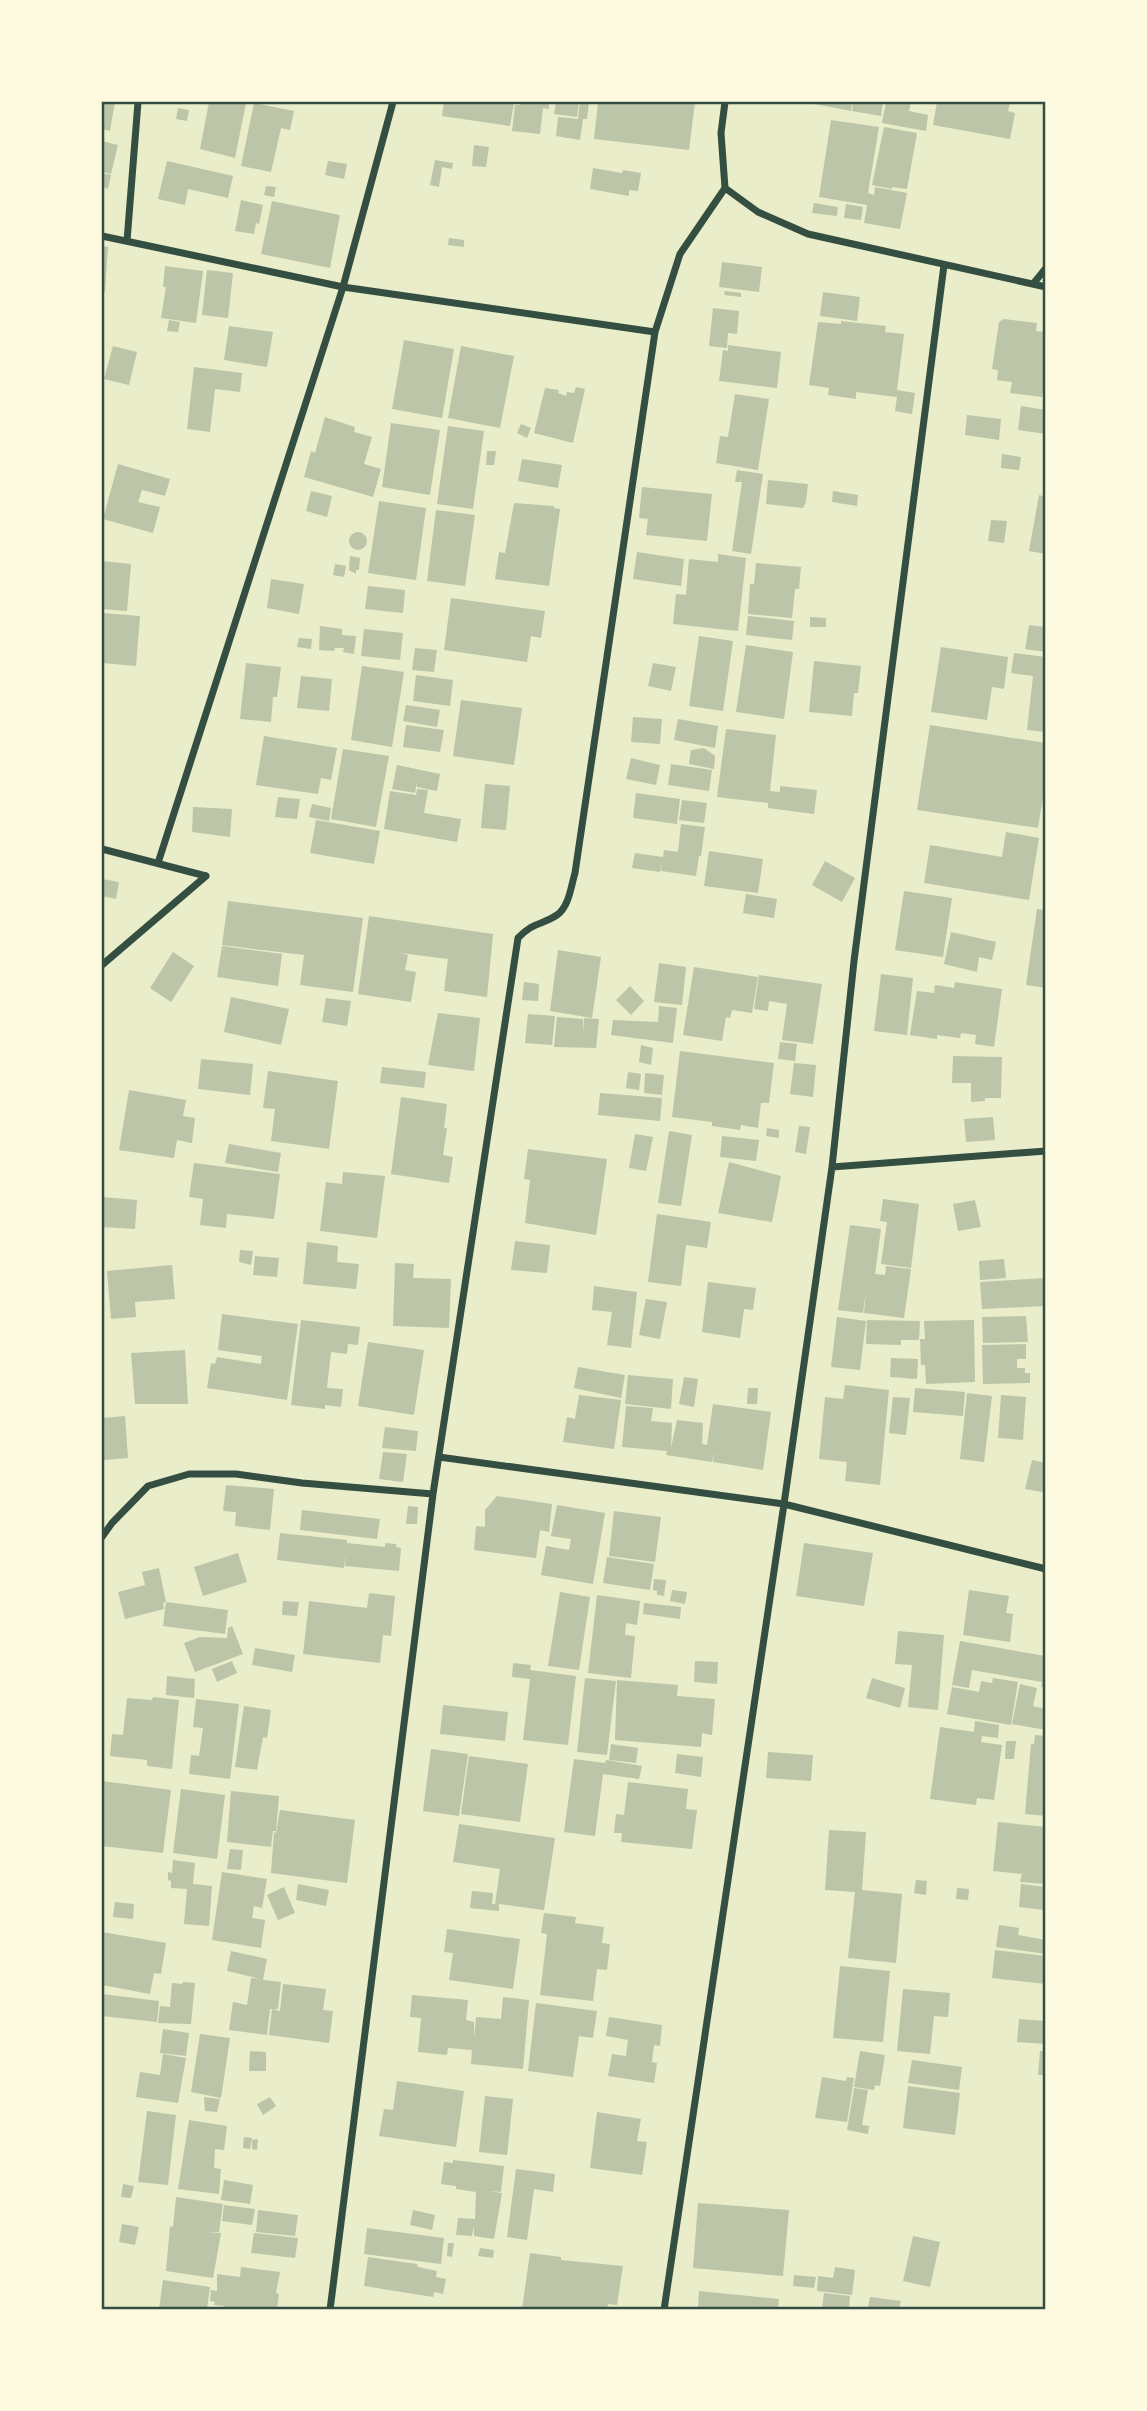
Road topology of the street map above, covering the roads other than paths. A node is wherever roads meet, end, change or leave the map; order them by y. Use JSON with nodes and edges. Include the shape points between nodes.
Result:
{"nodes":[{"id":1,"x":138,"y":102,"type":"edge"},
{"id":2,"x":393,"y":102,"type":"edge"},
{"id":3,"x":725,"y":102,"type":"edge"},
{"id":4,"x":725,"y":188,"type":"junction"},
{"id":5,"x":102,"y":236,"type":"edge"},
{"id":6,"x":127,"y":241,"type":"junction"},
{"id":7,"x":944,"y":265,"type":"junction"},
{"id":8,"x":1045,"y":268,"type":"edge"},
{"id":9,"x":1033,"y":284,"type":"junction"},
{"id":10,"x":343,"y":287,"type":"junction"},
{"id":11,"x":1045,"y":287,"type":"edge"},
{"id":12,"x":655,"y":332,"type":"junction"},
{"id":13,"x":102,"y":849,"type":"edge"},
{"id":14,"x":158,"y":863,"type":"junction"},
{"id":15,"x":102,"y":965,"type":"edge"},
{"id":16,"x":1045,"y":1151,"type":"edge"},
{"id":17,"x":832,"y":1167,"type":"junction"},
{"id":18,"x":439,"y":1457,"type":"junction"},
{"id":19,"x":433,"y":1494,"type":"junction"},
{"id":20,"x":784,"y":1504,"type":"junction"},
{"id":21,"x":102,"y":1537,"type":"edge"},
{"id":22,"x":1045,"y":1569,"type":"edge"},
{"id":23,"x":330,"y":2309,"type":"edge"},
{"id":24,"x":664,"y":2309,"type":"edge"}],
"edges":[{"from":1,"to":6,"type":"street"},
{"from":2,"to":10,"type":"street"},
{"from":3,"to":4,"type":"street","via":[[721,133]]},
{"from":4,"to":7,"type":"street","via":[[758,212],[808,234]]},
{"from":4,"to":12,"type":"street","via":[[680,254]]},
{"from":5,"to":6,"type":"street"},
{"from":6,"to":10,"type":"street"},
{"from":7,"to":9,"type":"street"},
{"from":7,"to":17,"type":"street","via":[[854,961]]},
{"from":8,"to":9,"type":"street"},
{"from":9,"to":11,"type":"street"},
{"from":10,"to":12,"type":"street"},
{"from":10,"to":14,"type":"street"},
{"from":12,"to":18,"type":"street","via":[[575,873],[558,915],[527,928],[518,938]]},
{"from":13,"to":14,"type":"street"},
{"from":14,"to":15,"type":"street","via":[[206,876]]},
{"from":16,"to":17,"type":"street"},
{"from":17,"to":20,"type":"street"},
{"from":18,"to":19,"type":"street"},
{"from":18,"to":20,"type":"street"},
{"from":19,"to":21,"type":"street","via":[[236,1474],[190,1474],[148,1486]]},
{"from":19,"to":23,"type":"street"},
{"from":20,"to":22,"type":"street"},
{"from":20,"to":24,"type":"street"}]}
